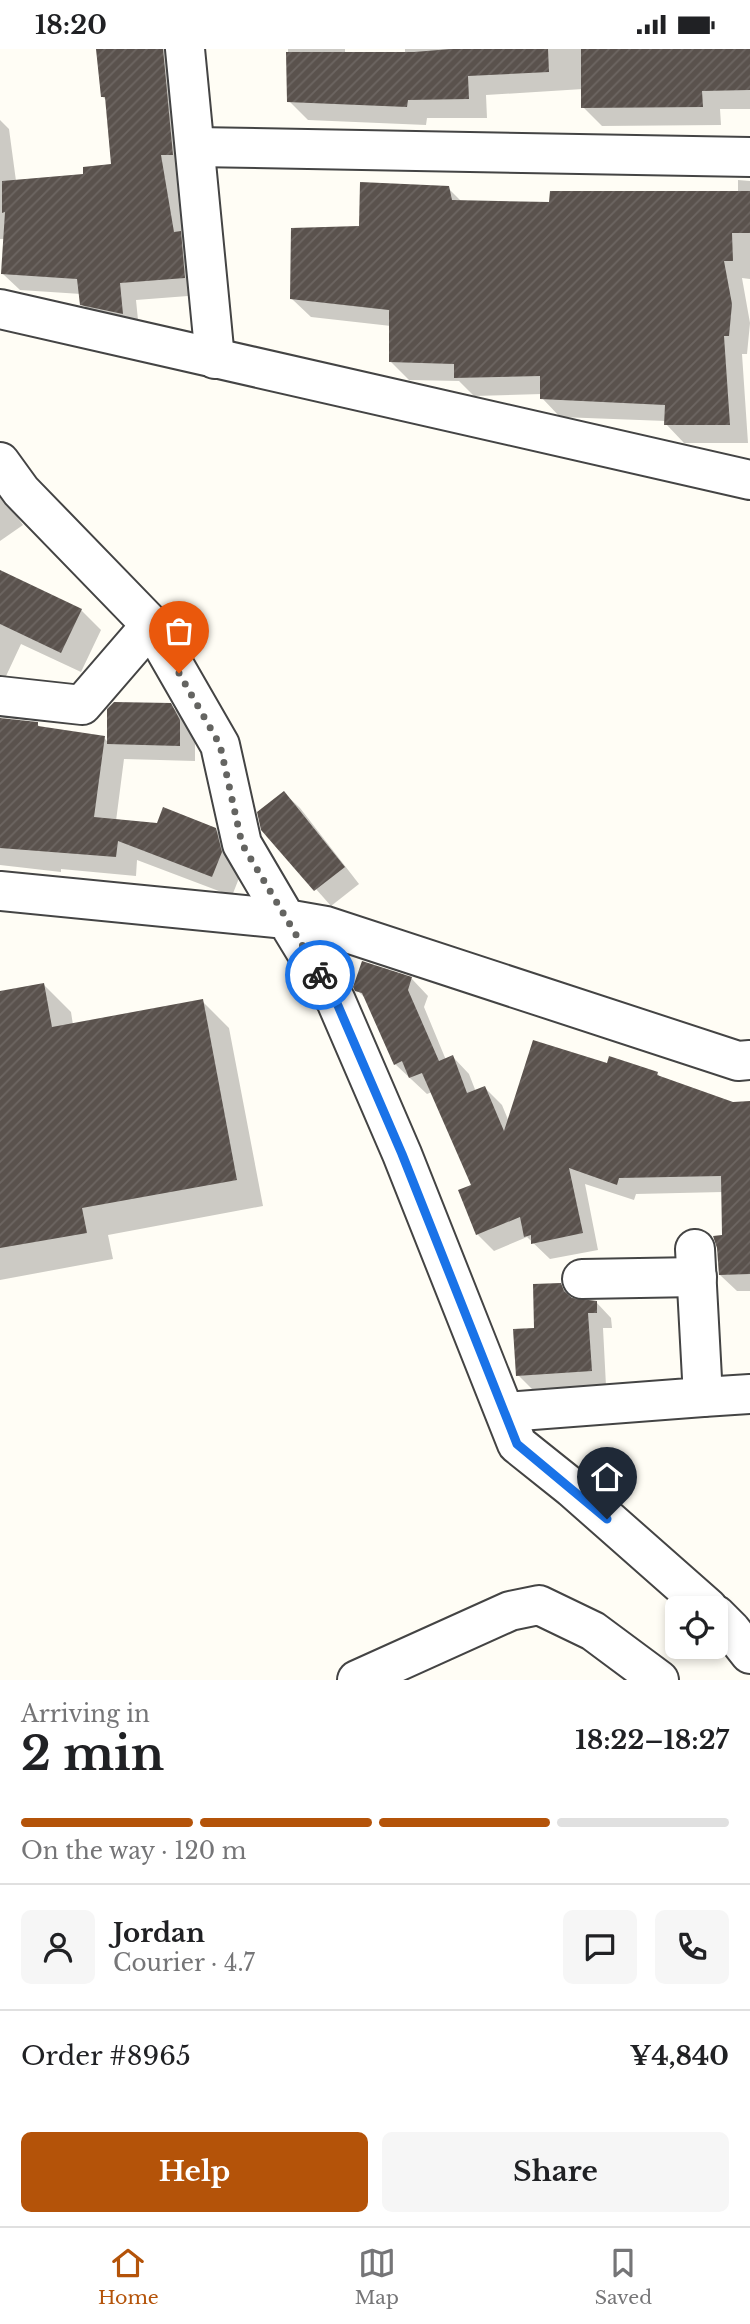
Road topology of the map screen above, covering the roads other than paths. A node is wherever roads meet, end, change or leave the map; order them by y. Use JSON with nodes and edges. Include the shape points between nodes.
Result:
{"nodes":[{"id":1,"x":185,"y":49,"type":"edge"},
{"id":2,"x":195,"y":148,"type":"junction"},
{"id":3,"x":750,"y":157,"type":"edge"},
{"id":4,"x":0,"y":309,"type":"edge"},
{"id":5,"x":215,"y":359,"type":"junction"},
{"id":6,"x":0,"y":462,"type":"edge"},
{"id":7,"x":750,"y":480,"type":"edge"},
{"id":8,"x":151,"y":625,"type":"junction"},
{"id":9,"x":0,"y":696,"type":"edge"},
{"id":10,"x":0,"y":891,"type":"edge"},
{"id":11,"x":286,"y":919,"type":"junction"},
{"id":12,"x":750,"y":1060,"type":"edge"},
{"id":13,"x":582,"y":1279,"type":"dead end"},
{"id":14,"x":750,"y":1394,"type":"edge"},
{"id":15,"x":703,"y":1397,"type":"junction"},
{"id":16,"x":506,"y":1412,"type":"junction"},
{"id":17,"x":694,"y":1596,"type":"edge"},
{"id":18,"x":728,"y":1626,"type":"edge"},
{"id":19,"x":750,"y":1654,"type":"edge"},
{"id":20,"x":357,"y":1680,"type":"edge"},
{"id":21,"x":659,"y":1680,"type":"edge"}],
"edges":[{"from":1,"to":2,"type":"street"},
{"from":2,"to":3,"type":"street"},
{"from":2,"to":5,"type":"street"},
{"from":4,"to":5,"type":"street"},
{"from":5,"to":7,"type":"street"},
{"from":6,"to":8,"type":"street","via":[[21,491]]},
{"from":8,"to":9,"type":"street","via":[[82,705]]},
{"from":8,"to":11,"type":"street","via":[[220,745],[242,844]]},
{"from":10,"to":11,"type":"street"},
{"from":11,"to":12,"type":"street","via":[[326,926],[738,1061]]},
{"from":11,"to":16,"type":"street","via":[[336,1001]]},
{"from":13,"to":15,"type":"street","via":[[696,1263]]},
{"from":14,"to":15,"type":"street"},
{"from":15,"to":16,"type":"street"},
{"from":16,"to":17,"type":"street","via":[[517,1444]]},
{"from":18,"to":19,"type":"street"},
{"from":20,"to":21,"type":"street","via":[[510,1611],[539,1605],[593,1631]]}]}
